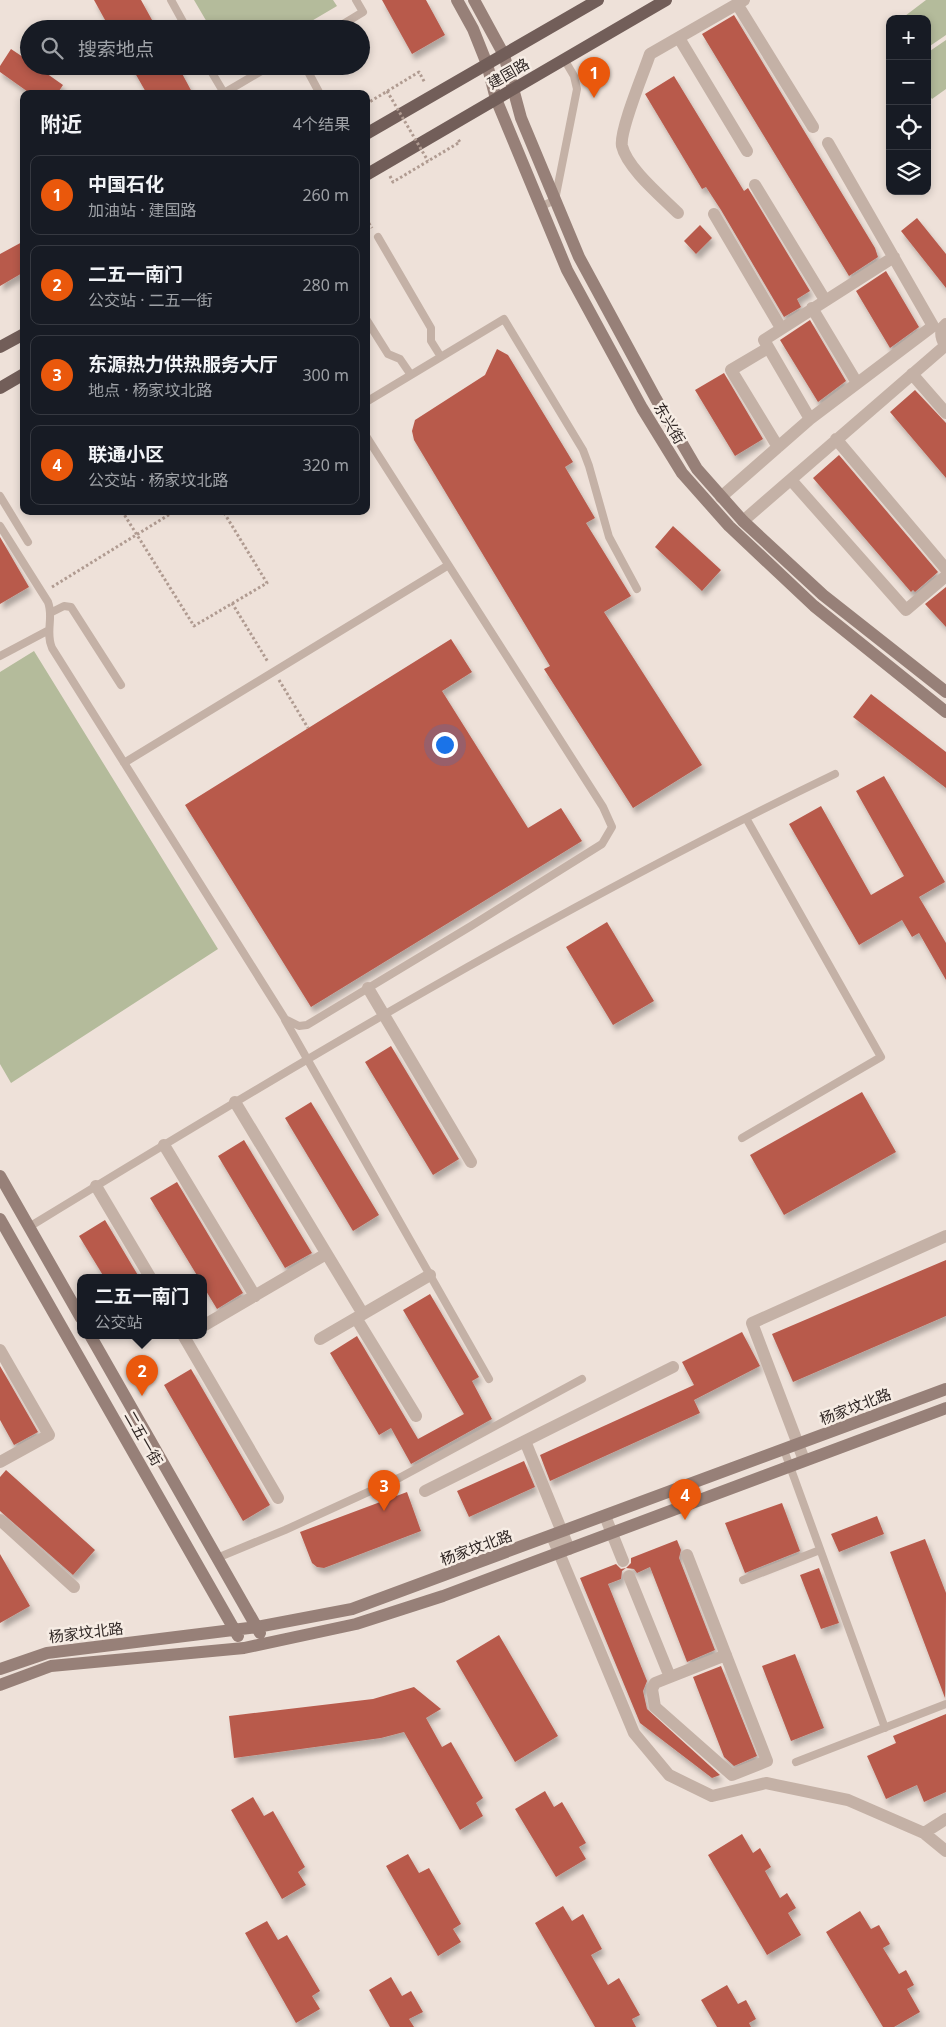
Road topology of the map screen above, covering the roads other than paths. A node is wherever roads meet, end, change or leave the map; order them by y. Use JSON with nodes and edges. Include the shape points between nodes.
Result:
{"nodes":[{"id":1,"x":170,"y":0,"type":"edge"},
{"id":2,"x":356,"y":0,"type":"edge"},
{"id":3,"x":457,"y":0,"type":"edge"},
{"id":4,"x":474,"y":0,"type":"edge"},
{"id":5,"x":598,"y":0,"type":"edge"},
{"id":6,"x":666,"y":0,"type":"edge"},
{"id":7,"x":741,"y":2,"type":"edge"},
{"id":8,"x":182,"y":20,"type":"edge"},
{"id":9,"x":349,"y":20,"type":"edge"},
{"id":10,"x":679,"y":38,"type":"junction"},
{"id":11,"x":504,"y":55,"type":"junction"},
{"id":12,"x":564,"y":59,"type":"junction"},
{"id":13,"x":487,"y":64,"type":"junction"},
{"id":14,"x":213,"y":75,"type":"edge"},
{"id":15,"x":255,"y":75,"type":"edge"},
{"id":16,"x":309,"y":75,"type":"edge"},
{"id":17,"x":513,"y":89,"type":"junction"},
{"id":18,"x":222,"y":90,"type":"edge"},
{"id":19,"x":229,"y":90,"type":"edge"},
{"id":20,"x":318,"y":90,"type":"edge"},
{"id":21,"x":496,"y":99,"type":"junction"},
{"id":22,"x":813,"y":127,"type":"dead end"},
{"id":23,"x":370,"y":132,"type":"edge"},
{"id":24,"x":828,"y":143,"type":"dead end"},
{"id":25,"x":747,"y":151,"type":"dead end"},
{"id":26,"x":370,"y":173,"type":"edge"},
{"id":27,"x":755,"y":185,"type":"dead end"},
{"id":28,"x":555,"y":200,"type":"junction"},
{"id":29,"x":540,"y":207,"type":"junction"},
{"id":30,"x":678,"y":213,"type":"dead end"},
{"id":31,"x":714,"y":214,"type":"dead end"},
{"id":32,"x":378,"y":237,"type":"dead end"},
{"id":33,"x":894,"y":257,"type":"junction"},
{"id":34,"x":825,"y":300,"type":"junction"},
{"id":35,"x":812,"y":308,"type":"junction"},
{"id":36,"x":946,"y":324,"type":"edge"},
{"id":37,"x":370,"y":325,"type":"edge"},
{"id":38,"x":781,"y":328,"type":"junction"},
{"id":39,"x":20,"y":336,"type":"edge"},
{"id":40,"x":0,"y":347,"type":"edge"},
{"id":41,"x":945,"y":347,"type":"edge"},
{"id":42,"x":768,"y":348,"type":"junction"},
{"id":43,"x":441,"y":357,"type":"junction"},
{"id":44,"x":912,"y":374,"type":"junction"},
{"id":45,"x":411,"y":375,"type":"junction"},
{"id":46,"x":20,"y":376,"type":"edge"},
{"id":47,"x":857,"y":383,"type":"junction"},
{"id":48,"x":0,"y":388,"type":"edge"},
{"id":49,"x":370,"y":400,"type":"edge"},
{"id":50,"x":946,"y":413,"type":"edge"},
{"id":51,"x":810,"y":420,"type":"junction"},
{"id":52,"x":836,"y":439,"type":"junction"},
{"id":53,"x":370,"y":442,"type":"edge"},
{"id":54,"x":778,"y":448,"type":"junction"},
{"id":55,"x":791,"y":480,"type":"junction"},
{"id":56,"x":0,"y":496,"type":"edge"},
{"id":57,"x":721,"y":497,"type":"junction"},
{"id":58,"x":743,"y":521,"type":"junction"},
{"id":59,"x":0,"y":526,"type":"edge"},
{"id":60,"x":28,"y":542,"type":"dead end"},
{"id":61,"x":447,"y":566,"type":"junction"},
{"id":62,"x":946,"y":569,"type":"edge"},
{"id":63,"x":946,"y":576,"type":"edge"},
{"id":64,"x":637,"y":588,"type":"dead end"},
{"id":65,"x":52,"y":612,"type":"junction"},
{"id":66,"x":49,"y":630,"type":"junction"},
{"id":67,"x":0,"y":656,"type":"edge"},
{"id":68,"x":122,"y":685,"type":"dead end"},
{"id":69,"x":946,"y":692,"type":"edge"},
{"id":70,"x":946,"y":712,"type":"edge"},
{"id":71,"x":124,"y":763,"type":"junction"},
{"id":72,"x":835,"y":774,"type":"dead end"},
{"id":73,"x":746,"y":818,"type":"junction"},
{"id":74,"x":368,"y":988,"type":"junction"},
{"id":75,"x":384,"y":1015,"type":"junction"},
{"id":76,"x":285,"y":1019,"type":"junction"},
{"id":77,"x":307,"y":1058,"type":"junction"},
{"id":78,"x":235,"y":1102,"type":"junction"},
{"id":79,"x":742,"y":1138,"type":"dead end"},
{"id":80,"x":164,"y":1145,"type":"junction"},
{"id":81,"x":471,"y":1162,"type":"dead end"},
{"id":82,"x":0,"y":1176,"type":"edge"},
{"id":83,"x":96,"y":1186,"type":"junction"},
{"id":84,"x":0,"y":1219,"type":"edge"},
{"id":85,"x":29,"y":1227,"type":"junction"},
{"id":86,"x":946,"y":1236,"type":"edge"},
{"id":87,"x":10,"y":1237,"type":"junction"},
{"id":88,"x":326,"y":1254,"type":"junction"},
{"id":89,"x":148,"y":1274,"type":"edge"},
{"id":90,"x":430,"y":1275,"type":"junction"},
{"id":91,"x":255,"y":1296,"type":"junction"},
{"id":92,"x":77,"y":1311,"type":"edge"},
{"id":93,"x":359,"y":1316,"type":"junction"},
{"id":94,"x":207,"y":1324,"type":"edge"},
{"id":95,"x":92,"y":1339,"type":"edge"},
{"id":96,"x":187,"y":1339,"type":"edge"},
{"id":97,"x":320,"y":1339,"type":"dead end"},
{"id":98,"x":0,"y":1350,"type":"edge"},
{"id":99,"x":673,"y":1367,"type":"dead end"},
{"id":100,"x":488,"y":1379,"type":"dead end"},
{"id":101,"x":582,"y":1379,"type":"dead end"},
{"id":102,"x":946,"y":1389,"type":"edge"},
{"id":103,"x":946,"y":1408,"type":"edge"},
{"id":104,"x":416,"y":1416,"type":"dead end"},
{"id":105,"x":525,"y":1441,"type":"junction"},
{"id":106,"x":799,"y":1444,"type":"junction"},
{"id":107,"x":784,"y":1450,"type":"junction"},
{"id":108,"x":804,"y":1460,"type":"junction"},
{"id":109,"x":0,"y":1462,"type":"edge"},
{"id":110,"x":790,"y":1466,"type":"junction"},
{"id":111,"x":425,"y":1491,"type":"dead end"},
{"id":112,"x":278,"y":1498,"type":"dead end"},
{"id":113,"x":605,"y":1516,"type":"junction"},
{"id":114,"x":0,"y":1520,"type":"edge"},
{"id":115,"x":612,"y":1533,"type":"junction"},
{"id":116,"x":557,"y":1534,"type":"junction"},
{"id":117,"x":820,"y":1550,"type":"junction"},
{"id":118,"x":564,"y":1551,"type":"junction"},
{"id":119,"x":687,"y":1555,"type":"dead end"},
{"id":120,"x":217,"y":1558,"type":"junction"},
{"id":121,"x":623,"y":1561,"type":"dead end"},
{"id":122,"x":629,"y":1576,"type":"dead end"},
{"id":123,"x":743,"y":1580,"type":"dead end"},
{"id":124,"x":74,"y":1587,"type":"dead end"},
{"id":125,"x":257,"y":1627,"type":"junction"},
{"id":126,"x":234,"y":1630,"type":"junction"},
{"id":127,"x":266,"y":1644,"type":"junction"},
{"id":128,"x":244,"y":1648,"type":"junction"},
{"id":129,"x":726,"y":1655,"type":"junction"},
{"id":130,"x":0,"y":1669,"type":"edge"},
{"id":131,"x":670,"y":1677,"type":"junction"},
{"id":132,"x":0,"y":1685,"type":"edge"},
{"id":133,"x":946,"y":1704,"type":"edge"},
{"id":134,"x":885,"y":1728,"type":"junction"},
{"id":135,"x":796,"y":1762,"type":"dead end"},
{"id":136,"x":946,"y":1819,"type":"edge"},
{"id":137,"x":924,"y":1833,"type":"junction"},
{"id":138,"x":946,"y":1851,"type":"edge"}],
"edges":[{"from":1,"to":8,"type":"lane"},
{"from":2,"to":9,"type":"lane","via":[[363,12]]},
{"from":3,"to":13,"type":"main road","name":"东兴街"},
{"from":4,"to":11,"type":"main road","name":"东兴街"},
{"from":5,"to":11,"type":"main road","name":"建国路"},
{"from":6,"to":12,"type":"main road","name":"建国路"},
{"from":7,"to":10,"type":"street"},
{"from":7,"to":22,"type":"street"},
{"from":10,"to":25,"type":"street"},
{"from":10,"to":30,"type":"street","via":[[650,54],[621,144],[630,161]]},
{"from":11,"to":13,"type":"main road","name":"建国路"},
{"from":11,"to":17,"type":"main road","name":"东兴街"},
{"from":12,"to":17,"type":"main road","name":"建国路"},
{"from":12,"to":28,"type":"lane","via":[[577,89]]},
{"from":13,"to":21,"type":"main road","name":"东兴街"},
{"from":13,"to":23,"type":"main road","name":"建国路"},
{"from":14,"to":18,"type":"lane"},
{"from":15,"to":19,"type":"lane"},
{"from":16,"to":20,"type":"lane"},
{"from":17,"to":21,"type":"main road","name":"建国路"},
{"from":17,"to":28,"type":"main road","name":"东兴街","via":[[521,118]]},
{"from":21,"to":26,"type":"main road","name":"建国路"},
{"from":21,"to":29,"type":"main road","name":"东兴街"},
{"from":24,"to":33,"type":"street"},
{"from":27,"to":34,"type":"street"},
{"from":28,"to":29,"type":"lane"},
{"from":28,"to":57,"type":"main road","name":"东兴街","via":[[579,257],[656,400],[697,469]]},
{"from":29,"to":70,"type":"main road","name":"东兴街","via":[[567,270],[642,408],[682,473],[728,526],[814,606]]},
{"from":31,"to":38,"type":"street"},
{"from":32,"to":43,"type":"lane","via":[[431,328],[431,342]]},
{"from":33,"to":34,"type":"street"},
{"from":33,"to":47,"type":"street","via":[[933,326]]},
{"from":34,"to":35,"type":"street"},
{"from":35,"to":38,"type":"street"},
{"from":35,"to":47,"type":"street"},
{"from":36,"to":41,"type":"street","via":[[940,338]]},
{"from":37,"to":45,"type":"lane","via":[[388,354],[400,359]]},
{"from":38,"to":42,"type":"street","via":[[764,340]]},
{"from":39,"to":40,"type":"main road"},
{"from":41,"to":44,"type":"street"},
{"from":42,"to":51,"type":"street"},
{"from":42,"to":54,"type":"street","via":[[731,370]]},
{"from":43,"to":45,"type":"lane"},
{"from":43,"to":64,"type":"lane","via":[[504,319],[583,450],[609,537]]},
{"from":44,"to":50,"type":"street"},
{"from":44,"to":52,"type":"street"},
{"from":45,"to":49,"type":"lane"},
{"from":46,"to":48,"type":"main road"},
{"from":47,"to":51,"type":"street"},
{"from":51,"to":54,"type":"street"},
{"from":52,"to":55,"type":"street"},
{"from":52,"to":62,"type":"street"},
{"from":53,"to":61,"type":"lane"},
{"from":54,"to":57,"type":"street"},
{"from":55,"to":58,"type":"street"},
{"from":55,"to":63,"type":"street","via":[[906,610]]},
{"from":56,"to":60,"type":"lane"},
{"from":57,"to":58,"type":"main road","name":"东兴街"},
{"from":58,"to":69,"type":"main road","name":"东兴街","via":[[823,595]]},
{"from":59,"to":65,"type":"lane"},
{"from":61,"to":71,"type":"lane"},
{"from":61,"to":74,"type":"lane","via":[[603,807],[612,827],[602,844]]},
{"from":65,"to":66,"type":"lane"},
{"from":65,"to":68,"type":"lane","via":[[64,606],[71,607]]},
{"from":66,"to":67,"type":"lane"},
{"from":66,"to":71,"type":"lane","via":[[52,648]]},
{"from":71,"to":76,"type":"lane"},
{"from":72,"to":73,"type":"lane"},
{"from":73,"to":75,"type":"lane","via":[[621,882]]},
{"from":73,"to":79,"type":"lane","via":[[881,1057]]},
{"from":74,"to":75,"type":"street"},
{"from":74,"to":76,"type":"lane","via":[[306,1024],[299,1026]]},
{"from":75,"to":77,"type":"lane"},
{"from":75,"to":81,"type":"street"},
{"from":76,"to":77,"type":"lane"},
{"from":77,"to":78,"type":"lane"},
{"from":77,"to":90,"type":"lane"},
{"from":78,"to":80,"type":"lane"},
{"from":78,"to":88,"type":"street"},
{"from":80,"to":83,"type":"lane"},
{"from":80,"to":91,"type":"street"},
{"from":82,"to":85,"type":"main road"},
{"from":83,"to":85,"type":"lane"},
{"from":83,"to":89,"type":"street"},
{"from":84,"to":87,"type":"main road","name":"二五一街"},
{"from":85,"to":87,"type":"main road"},
{"from":85,"to":92,"type":"main road"},
{"from":86,"to":106,"type":"street","via":[[752,1323]]},
{"from":87,"to":126,"type":"main road","name":"二五一街"},
{"from":88,"to":91,"type":"street"},
{"from":88,"to":93,"type":"street"},
{"from":90,"to":93,"type":"street"},
{"from":90,"to":100,"type":"lane"},
{"from":91,"to":94,"type":"street"},
{"from":93,"to":97,"type":"street"},
{"from":93,"to":104,"type":"street"},
{"from":95,"to":120,"type":"main road","name":"二五一街"},
{"from":96,"to":112,"type":"street"},
{"from":98,"to":109,"type":"street","via":[[50,1435]]},
{"from":99,"to":105,"type":"street"},
{"from":101,"to":120,"type":"lane","via":[[401,1477]]},
{"from":102,"to":106,"type":"main road","name":"杨家坟北路"},
{"from":103,"to":108,"type":"main road","name":"杨家坟北路"},
{"from":105,"to":111,"type":"street"},
{"from":105,"to":116,"type":"street"},
{"from":106,"to":107,"type":"main road","name":"杨家坟北路"},
{"from":106,"to":108,"type":"street"},
{"from":107,"to":110,"type":"lane"},
{"from":107,"to":113,"type":"main road","name":"杨家坟北路"},
{"from":108,"to":110,"type":"main road","name":"杨家坟北路"},
{"from":110,"to":115,"type":"main road","name":"杨家坟北路"},
{"from":110,"to":117,"type":"lane"},
{"from":113,"to":115,"type":"street"},
{"from":113,"to":116,"type":"main road","name":"杨家坟北路"},
{"from":114,"to":124,"type":"street"},
{"from":115,"to":118,"type":"main road","name":"杨家坟北路"},
{"from":115,"to":121,"type":"street"},
{"from":116,"to":118,"type":"street"},
{"from":116,"to":125,"type":"main road","name":"杨家坟北路","via":[[352,1609]]},
{"from":117,"to":123,"type":"lane"},
{"from":117,"to":134,"type":"lane"},
{"from":118,"to":127,"type":"main road","name":"杨家坟北路","via":[[356,1624]]},
{"from":118,"to":137,"type":"street","via":[[634,1733],[669,1775],[712,1796],[766,1783],[848,1800]]},
{"from":119,"to":129,"type":"street"},
{"from":120,"to":125,"type":"main road","name":"二五一街"},
{"from":122,"to":131,"type":"street"},
{"from":125,"to":126,"type":"main road","name":"杨家坟北路"},
{"from":125,"to":127,"type":"main road","name":"二五一街"},
{"from":126,"to":128,"type":"main road","name":"二五一街"},
{"from":126,"to":130,"type":"main road","name":"杨家坟北路","via":[[48,1653]]},
{"from":127,"to":128,"type":"main road","name":"杨家坟北路"},
{"from":128,"to":132,"type":"main road","name":"杨家坟北路","via":[[51,1666]]},
{"from":129,"to":131,"type":"street"},
{"from":129,"to":131,"type":"street","via":[[767,1761],[732,1775],[656,1708],[652,1689],[655,1683]]},
{"from":133,"to":134,"type":"lane"},
{"from":134,"to":135,"type":"lane"},
{"from":136,"to":137,"type":"street"},
{"from":137,"to":138,"type":"street"}]}
